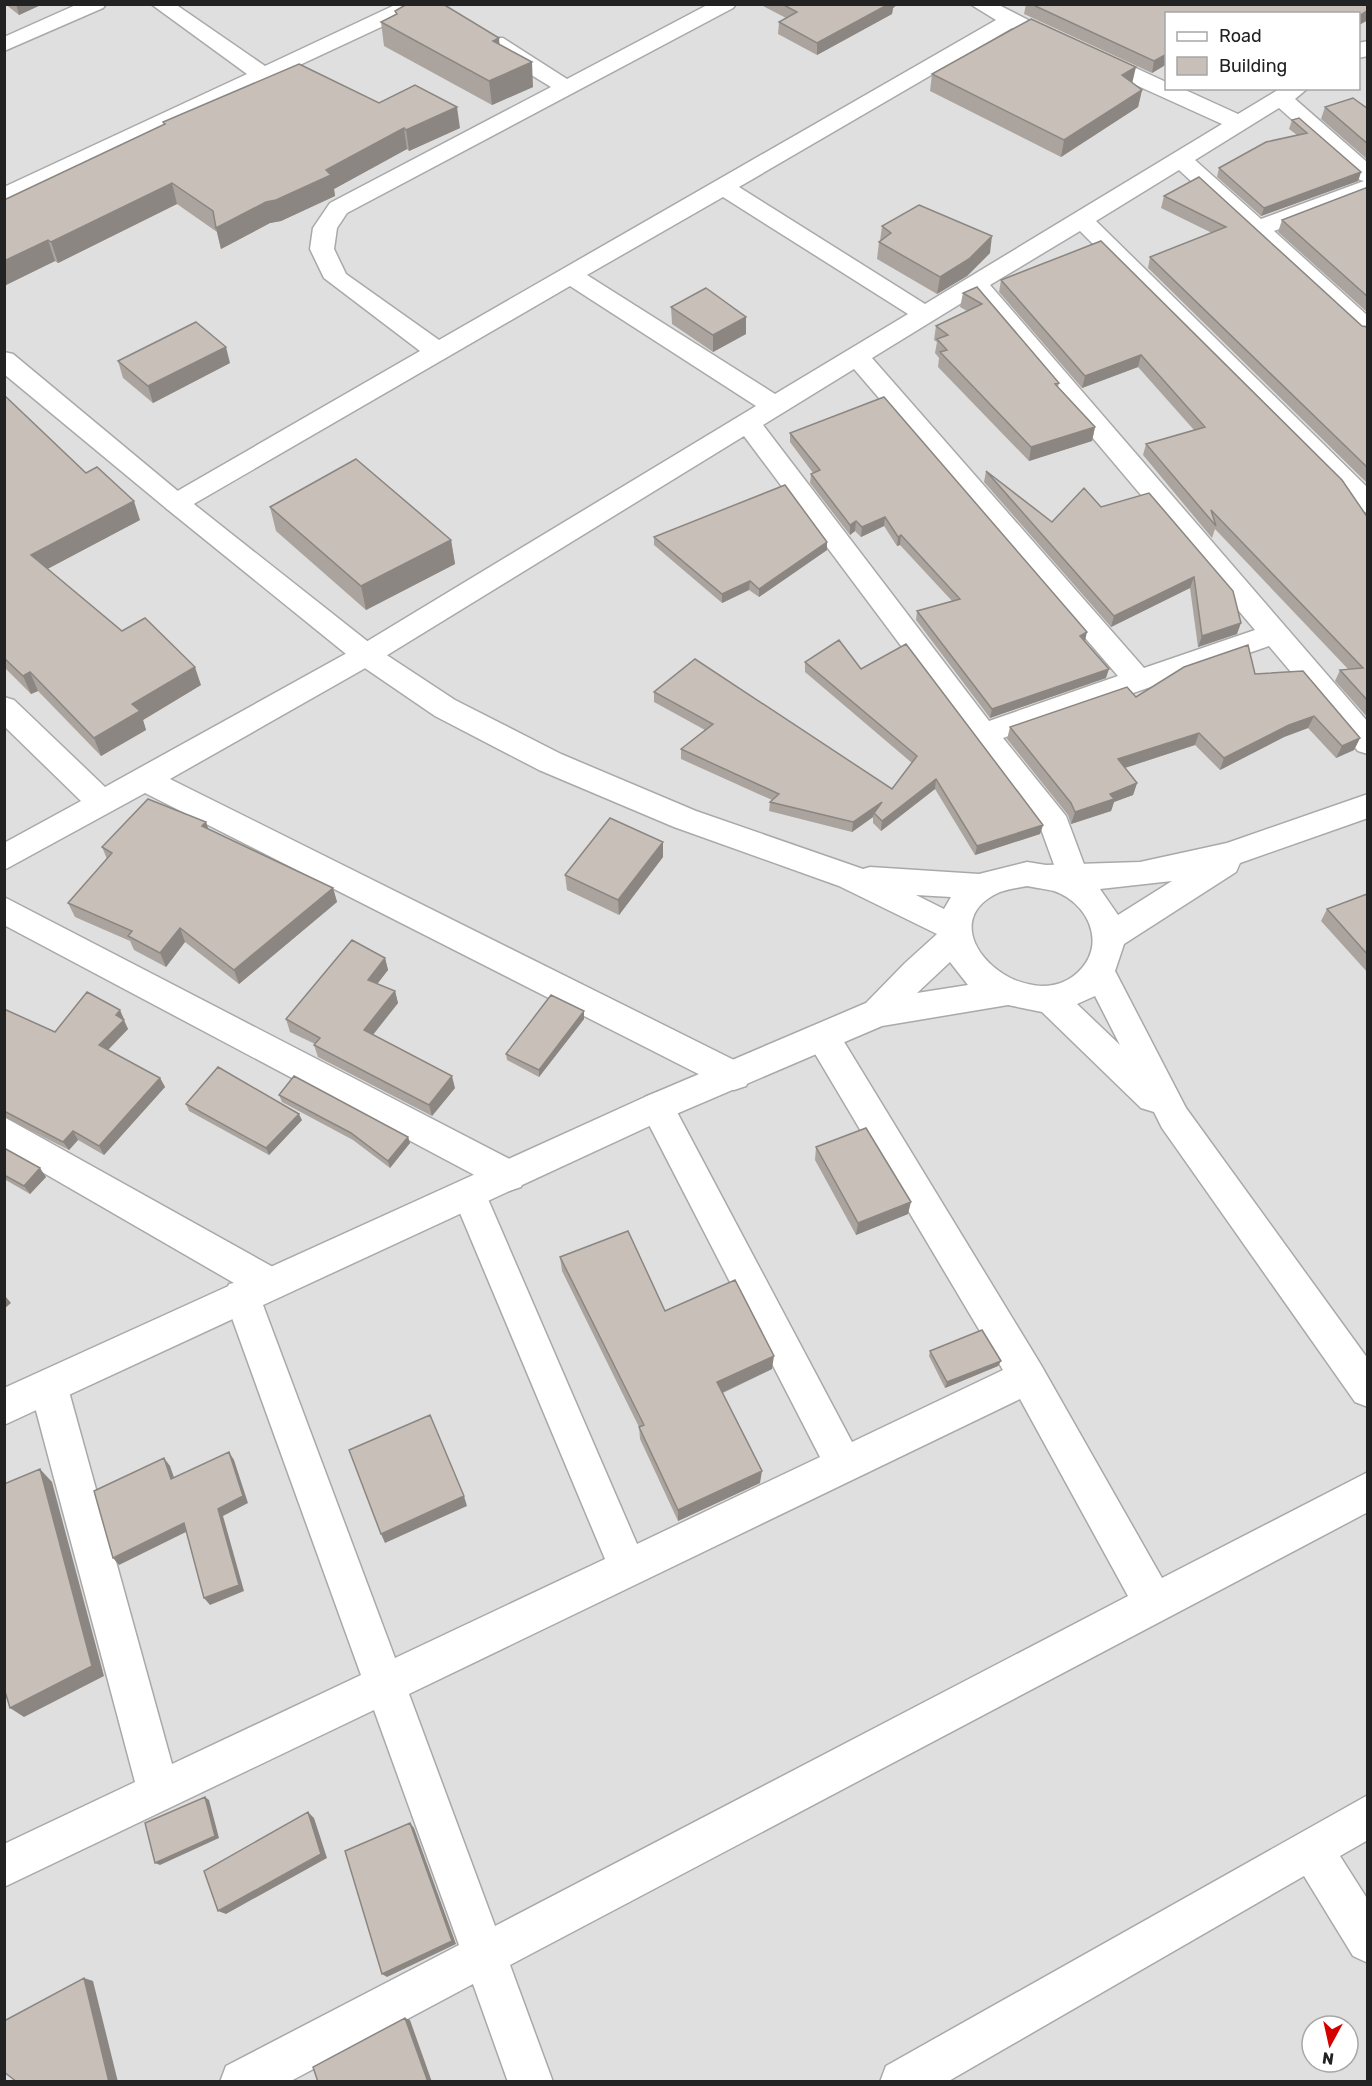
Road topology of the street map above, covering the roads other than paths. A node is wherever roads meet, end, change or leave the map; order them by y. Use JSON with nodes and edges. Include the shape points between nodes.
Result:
{"nodes":[{"id":1,"x":96,"y":4,"type":"edge"},
{"id":2,"x":161,"y":4,"type":"edge"},
{"id":3,"x":415,"y":4,"type":"edge"},
{"id":4,"x":726,"y":4,"type":"edge"},
{"id":5,"x":980,"y":4,"type":"edge"},
{"id":6,"x":1011,"y":20,"type":"junction"},
{"id":7,"x":482,"y":34,"type":"edge"},
{"id":8,"x":1044,"y":34,"type":"edge"},
{"id":9,"x":4,"y":45,"type":"edge"},
{"id":10,"x":1076,"y":49,"type":"edge"},
{"id":11,"x":263,"y":75,"type":"junction"},
{"id":12,"x":567,"y":88,"type":"junction"},
{"id":13,"x":1165,"y":89,"type":"edge"},
{"id":14,"x":1166,"y":90,"type":"edge"},
{"id":15,"x":1289,"y":93,"type":"edge"},
{"id":16,"x":1239,"y":123,"type":"junction"},
{"id":17,"x":1181,"y":159,"type":"junction"},
{"id":18,"x":1368,"y":175,"type":"edge"},
{"id":19,"x":722,"y":186,"type":"junction"},
{"id":20,"x":1368,"y":187,"type":"edge"},
{"id":21,"x":4,"y":196,"type":"edge"},
{"id":22,"x":1082,"y":220,"type":"junction"},
{"id":23,"x":1257,"y":229,"type":"junction"},
{"id":24,"x":570,"y":275,"type":"junction"},
{"id":25,"x":976,"y":284,"type":"junction"},
{"id":26,"x":926,"y":315,"type":"junction"},
{"id":27,"x":1362,"y":318,"type":"edge"},
{"id":28,"x":437,"y":351,"type":"junction"},
{"id":29,"x":857,"y":356,"type":"junction"},
{"id":30,"x":4,"y":360,"type":"edge"},
{"id":31,"x":775,"y":406,"type":"junction"},
{"id":32,"x":748,"y":423,"type":"junction"},
{"id":33,"x":176,"y":503,"type":"junction"},
{"id":34,"x":1368,"y":504,"type":"edge"},
{"id":35,"x":1274,"y":634,"type":"junction"},
{"id":36,"x":366,"y":655,"type":"junction"},
{"id":37,"x":1138,"y":681,"type":"junction"},
{"id":38,"x":4,"y":708,"type":"edge"},
{"id":39,"x":983,"y":734,"type":"junction"},
{"id":40,"x":1368,"y":744,"type":"edge"},
{"id":41,"x":145,"y":780,"type":"junction"},
{"id":42,"x":102,"y":803,"type":"junction"},
{"id":43,"x":1368,"y":806,"type":"edge"},
{"id":44,"x":1244,"y":850,"type":"junction"},
{"id":45,"x":4,"y":858,"type":"edge"},
{"id":46,"x":1027,"y":874,"type":"junction"},
{"id":47,"x":1072,"y":875,"type":"junction"},
{"id":48,"x":850,"y":878,"type":"junction"},
{"id":49,"x":980,"y":887,"type":"junction"},
{"id":50,"x":4,"y":909,"type":"edge"},
{"id":51,"x":955,"y":933,"type":"junction"},
{"id":52,"x":1110,"y":938,"type":"junction"},
{"id":53,"x":1100,"y":972,"type":"junction"},
{"id":54,"x":1006,"y":992,"type":"junction"},
{"id":55,"x":1050,"y":999,"type":"junction"},
{"id":56,"x":878,"y":1013,"type":"junction"},
{"id":57,"x":823,"y":1037,"type":"junction"},
{"id":58,"x":734,"y":1076,"type":"junction"},
{"id":59,"x":657,"y":1107,"type":"junction"},
{"id":60,"x":1174,"y":1118,"type":"junction"},
{"id":61,"x":4,"y":1132,"type":"edge"},
{"id":62,"x":509,"y":1176,"type":"junction"},
{"id":63,"x":469,"y":1194,"type":"junction"},
{"id":64,"x":256,"y":1290,"type":"junction"},
{"id":65,"x":1028,"y":1377,"type":"junction"},
{"id":66,"x":1368,"y":1390,"type":"edge"},
{"id":67,"x":20,"y":1396,"type":"edge"},
{"id":68,"x":844,"y":1465,"type":"junction"},
{"id":69,"x":1368,"y":1491,"type":"edge"},
{"id":70,"x":628,"y":1568,"type":"junction"},
{"id":71,"x":1154,"y":1603,"type":"junction"},
{"id":72,"x":384,"y":1685,"type":"junction"},
{"id":73,"x":159,"y":1793,"type":"junction"},
{"id":74,"x":1368,"y":1816,"type":"edge"},
{"id":75,"x":1311,"y":1849,"type":"junction"},
{"id":76,"x":4,"y":1866,"type":"edge"},
{"id":77,"x":1368,"y":1941,"type":"edge"},
{"id":78,"x":484,"y":1954,"type":"junction"},
{"id":79,"x":242,"y":2082,"type":"edge"},
{"id":80,"x":531,"y":2082,"type":"edge"},
{"id":81,"x":903,"y":2082,"type":"edge"}],
"edges":[{"from":1,"to":9,"type":"street"},
{"from":2,"to":11,"type":"street"},
{"from":3,"to":11,"type":"street"},
{"from":4,"to":12,"type":"street"},
{"from":5,"to":6,"type":"street"},
{"from":6,"to":8,"type":"street"},
{"from":6,"to":19,"type":"street"},
{"from":7,"to":12,"type":"street"},
{"from":10,"to":13,"type":"street"},
{"from":11,"to":21,"type":"street"},
{"from":12,"to":28,"type":"street","via":[[339,208],[325,228],[322,249],[336,278]]},
{"from":14,"to":16,"type":"street"},
{"from":15,"to":16,"type":"street"},
{"from":15,"to":18,"type":"street"},
{"from":16,"to":17,"type":"street"},
{"from":17,"to":22,"type":"street"},
{"from":17,"to":23,"type":"street"},
{"from":19,"to":24,"type":"street"},
{"from":19,"to":26,"type":"street"},
{"from":20,"to":23,"type":"street"},
{"from":22,"to":25,"type":"street"},
{"from":22,"to":34,"type":"street"},
{"from":23,"to":27,"type":"street"},
{"from":24,"to":28,"type":"street"},
{"from":24,"to":31,"type":"street"},
{"from":25,"to":26,"type":"street"},
{"from":25,"to":35,"type":"street"},
{"from":26,"to":29,"type":"street"},
{"from":28,"to":33,"type":"street"},
{"from":29,"to":31,"type":"street"},
{"from":29,"to":37,"type":"street"},
{"from":30,"to":33,"type":"street"},
{"from":31,"to":32,"type":"street"},
{"from":32,"to":36,"type":"street"},
{"from":32,"to":39,"type":"street"},
{"from":33,"to":36,"type":"street"},
{"from":35,"to":37,"type":"street"},
{"from":35,"to":40,"type":"street"},
{"from":36,"to":41,"type":"street"},
{"from":36,"to":48,"type":"street","via":[[445,708],[550,762],[685,819]]},
{"from":37,"to":39,"type":"street"},
{"from":38,"to":42,"type":"street"},
{"from":39,"to":47,"type":"street","via":[[1055,824]]},
{"from":41,"to":42,"type":"street"},
{"from":41,"to":58,"type":"street"},
{"from":42,"to":45,"type":"street"},
{"from":43,"to":44,"type":"street"},
{"from":44,"to":47,"type":"street","via":[[1140,874]]},
{"from":44,"to":52,"type":"street"},
{"from":46,"to":47,"type":"street"},
{"from":46,"to":49,"type":"street","via":[[1005,876]]},
{"from":46,"to":52,"type":"street","via":[[1069,884],[1086,896],[1100,911]]},
{"from":48,"to":49,"type":"street"},
{"from":48,"to":51,"type":"street"},
{"from":49,"to":51,"type":"street","via":[[970,893],[959,909]]},
{"from":50,"to":62,"type":"street"},
{"from":51,"to":54,"type":"street","via":[[963,958],[978,976]]},
{"from":51,"to":56,"type":"street"},
{"from":52,"to":53,"type":"street"},
{"from":53,"to":55,"type":"street","via":[[1086,985]]},
{"from":53,"to":60,"type":"street"},
{"from":54,"to":55,"type":"street"},
{"from":54,"to":56,"type":"street"},
{"from":55,"to":60,"type":"street"},
{"from":56,"to":57,"type":"street"},
{"from":57,"to":58,"type":"street"},
{"from":57,"to":65,"type":"street"},
{"from":58,"to":59,"type":"street"},
{"from":59,"to":62,"type":"street"},
{"from":59,"to":68,"type":"street"},
{"from":60,"to":66,"type":"street"},
{"from":61,"to":64,"type":"street"},
{"from":62,"to":63,"type":"street"},
{"from":63,"to":64,"type":"street"},
{"from":63,"to":70,"type":"street"},
{"from":64,"to":67,"type":"street"},
{"from":64,"to":72,"type":"street"},
{"from":65,"to":68,"type":"street"},
{"from":65,"to":71,"type":"street"},
{"from":67,"to":73,"type":"street"},
{"from":68,"to":70,"type":"street"},
{"from":69,"to":71,"type":"street"},
{"from":70,"to":72,"type":"street"},
{"from":71,"to":78,"type":"street"},
{"from":72,"to":73,"type":"street"},
{"from":72,"to":78,"type":"street"},
{"from":73,"to":76,"type":"street"},
{"from":74,"to":75,"type":"street"},
{"from":75,"to":77,"type":"street"},
{"from":75,"to":81,"type":"street"},
{"from":78,"to":79,"type":"street"},
{"from":78,"to":80,"type":"street"}]}
